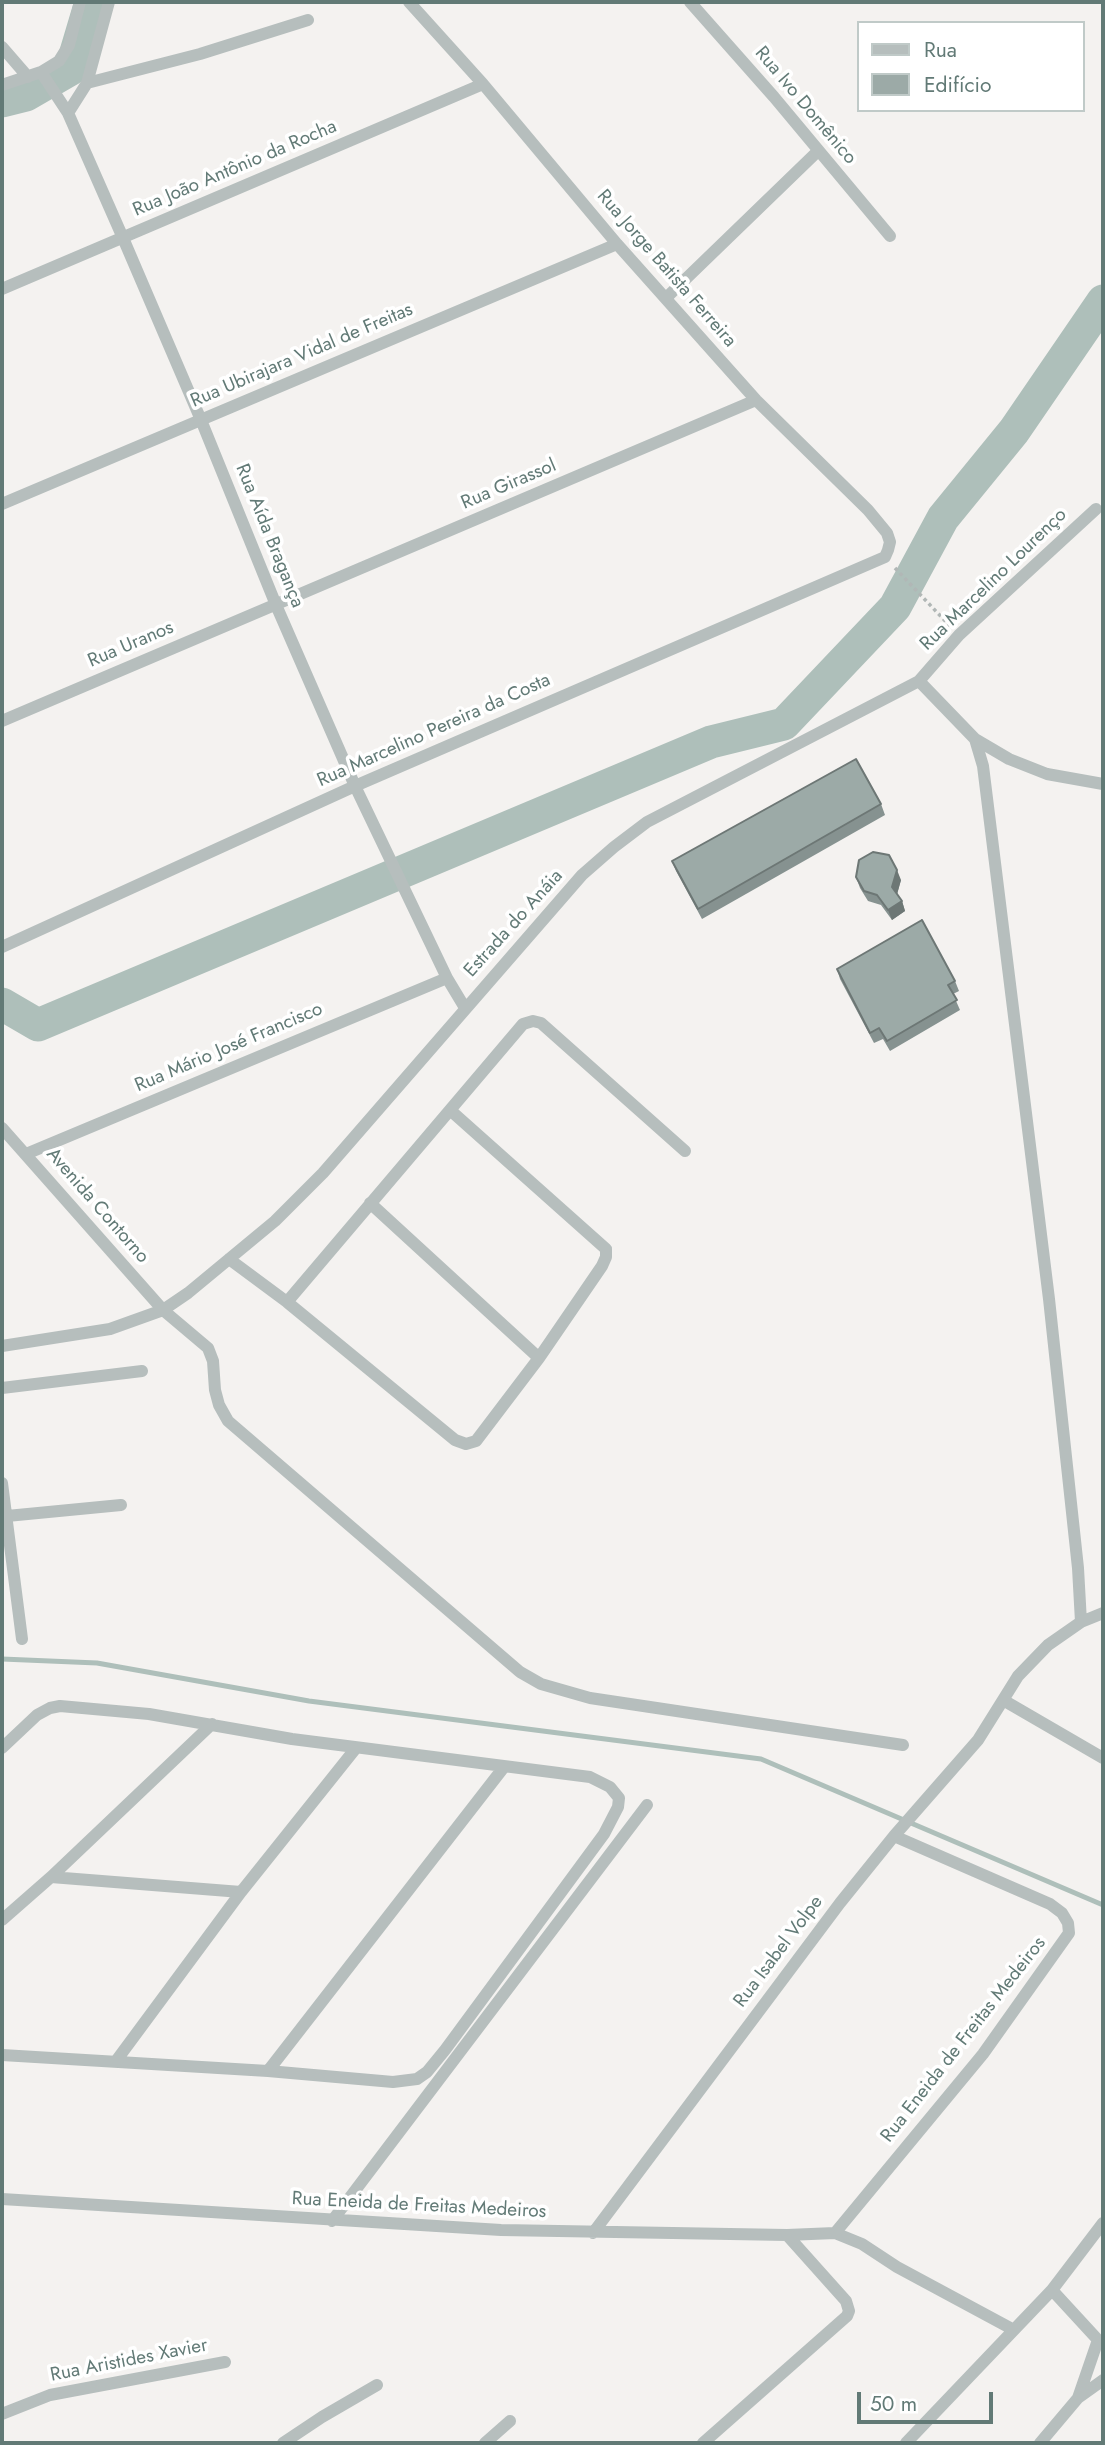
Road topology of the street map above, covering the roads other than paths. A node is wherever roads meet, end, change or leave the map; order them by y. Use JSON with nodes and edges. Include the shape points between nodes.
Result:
{"nodes":[{"id":1,"x":80,"y":2,"type":"edge"},
{"id":2,"x":109,"y":2,"type":"edge"},
{"id":3,"x":409,"y":2,"type":"edge"},
{"id":4,"x":690,"y":2,"type":"edge"},
{"id":5,"x":308,"y":20,"type":"dead end"},
{"id":6,"x":2,"y":47,"type":"edge"},
{"id":7,"x":38,"y":76,"type":"junction"},
{"id":8,"x":87,"y":83,"type":"junction"},
{"id":9,"x":483,"y":84,"type":"junction"},
{"id":10,"x":2,"y":85,"type":"edge"},
{"id":11,"x":68,"y":113,"type":"junction"},
{"id":12,"x":818,"y":151,"type":"junction"},
{"id":13,"x":890,"y":236,"type":"dead end"},
{"id":14,"x":123,"y":238,"type":"junction"},
{"id":15,"x":617,"y":244,"type":"junction"},
{"id":16,"x":2,"y":289,"type":"edge"},
{"id":17,"x":666,"y":298,"type":"junction"},
{"id":18,"x":756,"y":400,"type":"junction"},
{"id":19,"x":201,"y":420,"type":"junction"},
{"id":20,"x":2,"y":504,"type":"edge"},
{"id":21,"x":1096,"y":509,"type":"dead end"},
{"id":22,"x":885,"y":557,"type":"joint"},
{"id":23,"x":276,"y":605,"type":"junction"},
{"id":24,"x":919,"y":681,"type":"junction"},
{"id":25,"x":2,"y":721,"type":"edge"},
{"id":26,"x":975,"y":739,"type":"junction"},
{"id":27,"x":1103,"y":784,"type":"edge"},
{"id":28,"x":355,"y":786,"type":"junction"},
{"id":29,"x":2,"y":947,"type":"edge"},
{"id":30,"x":447,"y":978,"type":"junction"},
{"id":31,"x":465,"y":1008,"type":"junction"},
{"id":32,"x":450,"y":1110,"type":"junction"},
{"id":33,"x":2,"y":1128,"type":"edge"},
{"id":34,"x":685,"y":1151,"type":"dead end"},
{"id":35,"x":26,"y":1154,"type":"junction"},
{"id":36,"x":370,"y":1203,"type":"junction"},
{"id":37,"x":229,"y":1259,"type":"junction"},
{"id":38,"x":287,"y":1302,"type":"junction"},
{"id":39,"x":163,"y":1310,"type":"junction"},
{"id":40,"x":2,"y":1346,"type":"edge"},
{"id":41,"x":539,"y":1358,"type":"junction"},
{"id":42,"x":142,"y":1371,"type":"dead end"},
{"id":43,"x":2,"y":1388,"type":"edge"},
{"id":44,"x":2,"y":1483,"type":"edge"},
{"id":45,"x":121,"y":1505,"type":"dead end"},
{"id":46,"x":7,"y":1516,"type":"junction"},
{"id":47,"x":1103,"y":1613,"type":"edge"},
{"id":48,"x":1081,"y":1622,"type":"junction"},
{"id":49,"x":22,"y":1639,"type":"dead end"},
{"id":50,"x":1003,"y":1700,"type":"junction"},
{"id":51,"x":212,"y":1724,"type":"junction"},
{"id":52,"x":903,"y":1745,"type":"dead end"},
{"id":53,"x":2,"y":1748,"type":"edge"},
{"id":54,"x":356,"y":1748,"type":"junction"},
{"id":55,"x":1103,"y":1758,"type":"edge"},
{"id":56,"x":503,"y":1767,"type":"junction"},
{"id":57,"x":647,"y":1805,"type":"dead end"},
{"id":58,"x":894,"y":1836,"type":"junction"},
{"id":59,"x":51,"y":1877,"type":"junction"},
{"id":60,"x":241,"y":1892,"type":"junction"},
{"id":61,"x":2,"y":1920,"type":"edge"},
{"id":62,"x":2,"y":2055,"type":"edge"},
{"id":63,"x":116,"y":2062,"type":"junction"},
{"id":64,"x":268,"y":2071,"type":"junction"},
{"id":65,"x":2,"y":2199,"type":"edge"},
{"id":66,"x":332,"y":2221,"type":"junction"},
{"id":67,"x":1103,"y":2223,"type":"edge"},
{"id":68,"x":593,"y":2233,"type":"junction"},
{"id":69,"x":835,"y":2233,"type":"junction"},
{"id":70,"x":787,"y":2235,"type":"junction"},
{"id":71,"x":1052,"y":2290,"type":"junction"},
{"id":72,"x":1014,"y":2330,"type":"junction"},
{"id":73,"x":1101,"y":2342,"type":"edge"},
{"id":74,"x":225,"y":2362,"type":"dead end"},
{"id":75,"x":1103,"y":2380,"type":"edge"},
{"id":76,"x":377,"y":2385,"type":"dead end"},
{"id":77,"x":1078,"y":2398,"type":"junction"},
{"id":78,"x":2,"y":2414,"type":"edge"},
{"id":79,"x":510,"y":2421,"type":"dead end"},
{"id":80,"x":283,"y":2443,"type":"edge"},
{"id":81,"x":485,"y":2443,"type":"edge"},
{"id":82,"x":703,"y":2443,"type":"edge"},
{"id":83,"x":906,"y":2443,"type":"edge"},
{"id":84,"x":1040,"y":2443,"type":"edge"}],
"edges":[{"from":1,"to":7,"type":"street","via":[[64,55]]},
{"from":2,"to":8,"type":"street"},
{"from":3,"to":9,"type":"street","name":"Rua Jorge Batista Ferreira"},
{"from":4,"to":12,"type":"street","name":"Rua Ivo Domênico"},
{"from":5,"to":8,"type":"street"},
{"from":6,"to":7,"type":"street","name":"Rua Aída Bragança"},
{"from":7,"to":10,"type":"street"},
{"from":7,"to":11,"type":"street","name":"Rua Aída Bragança"},
{"from":8,"to":11,"type":"street"},
{"from":9,"to":14,"type":"street","name":"Rua João Antônio da Rocha"},
{"from":9,"to":15,"type":"street","name":"Rua Jorge Batista Ferreira"},
{"from":11,"to":14,"type":"street","name":"Rua Aída Bragança"},
{"from":12,"to":13,"type":"street","name":"Rua Ivo Domênico"},
{"from":12,"to":17,"type":"street"},
{"from":14,"to":16,"type":"street","name":"Rua João Antônio da Rocha"},
{"from":14,"to":19,"type":"street","name":"Rua Aída Bragança"},
{"from":15,"to":17,"type":"street","name":"Rua Jorge Batista Ferreira"},
{"from":15,"to":19,"type":"street","name":"Rua Ubirajara Vidal de Freitas"},
{"from":17,"to":18,"type":"street","name":"Rua Jorge Batista Ferreira"},
{"from":18,"to":22,"type":"street","name":"Rua Jorge Batista Ferreira","via":[[887,533],[890,542]]},
{"from":18,"to":23,"type":"street","name":"Rua Girassol"},
{"from":19,"to":20,"type":"street","name":"Rua Ubirajara Vidal de Freitas"},
{"from":19,"to":23,"type":"street","name":"Rua Aída Bragança"},
{"from":21,"to":24,"type":"street","name":"Rua Marcelino Lourenço","via":[[959,635]]},
{"from":22,"to":28,"type":"street","name":"Rua Marcelino Pereira da Costa"},
{"from":23,"to":25,"type":"street","name":"Rua Uranos"},
{"from":23,"to":28,"type":"street","name":"Rua Aída Bragança"},
{"from":24,"to":26,"type":"street"},
{"from":24,"to":31,"type":"street","name":"Estrada do Anáia","via":[[647,822],[582,875]]},
{"from":26,"to":27,"type":"street","via":[[1047,774]]},
{"from":26,"to":48,"type":"street","via":[[1049,1300]]},
{"from":28,"to":29,"type":"street","name":"Rua Marcelino Pereira da Costa"},
{"from":28,"to":30,"type":"street","name":"Rua Aída Bragança"},
{"from":30,"to":31,"type":"street","name":"Rua Aída Bragança"},
{"from":30,"to":35,"type":"street","name":"Rua Mário José Francisco"},
{"from":31,"to":37,"type":"street","name":"Estrada do Anáia","via":[[323,1173]]},
{"from":32,"to":34,"type":"street","via":[[523,1024],[533,1021],[541,1023]]},
{"from":32,"to":36,"type":"street"},
{"from":32,"to":41,"type":"street","via":[[606,1249],[602,1266]]},
{"from":33,"to":35,"type":"street","name":"Avenida Contorno"},
{"from":35,"to":39,"type":"street","name":"Avenida Contorno"},
{"from":36,"to":38,"type":"street"},
{"from":36,"to":41,"type":"street"},
{"from":37,"to":38,"type":"street"},
{"from":37,"to":39,"type":"street","name":"Estrada do Anáia"},
{"from":38,"to":41,"type":"street","via":[[455,1440],[466,1444],[476,1441]]},
{"from":39,"to":40,"type":"street","name":"Estrada do Anáia","via":[[110,1329]]},
{"from":39,"to":52,"type":"street","name":"Avenida Contorno","via":[[208,1348],[217,1398],[228,1421],[520,1672],[541,1684],[590,1698]]},
{"from":42,"to":43,"type":"street"},
{"from":44,"to":46,"type":"street"},
{"from":45,"to":46,"type":"street"},
{"from":46,"to":49,"type":"street"},
{"from":47,"to":48,"type":"street","name":"Rua Isabel Volpe"},
{"from":48,"to":50,"type":"street","name":"Rua Isabel Volpe","via":[[1025,1668]]},
{"from":50,"to":55,"type":"street"},
{"from":50,"to":58,"type":"street","name":"Rua Isabel Volpe","via":[[978,1740]]},
{"from":51,"to":53,"type":"street","via":[[60,1706],[37,1715]]},
{"from":51,"to":54,"type":"street"},
{"from":51,"to":59,"type":"street"},
{"from":54,"to":56,"type":"street"},
{"from":54,"to":60,"type":"street"},
{"from":56,"to":64,"type":"street"},
{"from":56,"to":64,"type":"street","via":[[590,1777],[610,1787],[619,1798],[618,1807],[604,1834],[445,2050],[427,2072],[405,2081]]},
{"from":57,"to":66,"type":"street"},
{"from":58,"to":68,"type":"street","name":"Rua Isabel Volpe"},
{"from":58,"to":69,"type":"street","name":"Rua Eneida de Freitas Medeiros","via":[[1050,1904],[1062,1913],[1069,1933],[982,2054]]},
{"from":59,"to":60,"type":"street"},
{"from":59,"to":61,"type":"street"},
{"from":60,"to":63,"type":"street"},
{"from":62,"to":63,"type":"street"},
{"from":63,"to":64,"type":"street"},
{"from":65,"to":66,"type":"street","name":"Rua Eneida de Freitas Medeiros"},
{"from":66,"to":68,"type":"street","name":"Rua Eneida de Freitas Medeiros"},
{"from":67,"to":71,"type":"street"},
{"from":68,"to":70,"type":"street","name":"Rua Eneida de Freitas Medeiros"},
{"from":69,"to":70,"type":"street","name":"Rua Eneida de Freitas Medeiros"},
{"from":69,"to":72,"type":"street","name":"Rua Eneida de Freitas Medeiros"},
{"from":70,"to":82,"type":"street","via":[[846,2301],[847,2316]]},
{"from":71,"to":72,"type":"street"},
{"from":71,"to":73,"type":"street"},
{"from":72,"to":83,"type":"street"},
{"from":73,"to":77,"type":"street"},
{"from":74,"to":78,"type":"street","name":"Rua Aristides Xavier","via":[[50,2395]]},
{"from":75,"to":77,"type":"street"},
{"from":76,"to":80,"type":"street"},
{"from":77,"to":84,"type":"street"},
{"from":79,"to":81,"type":"street"}]}
